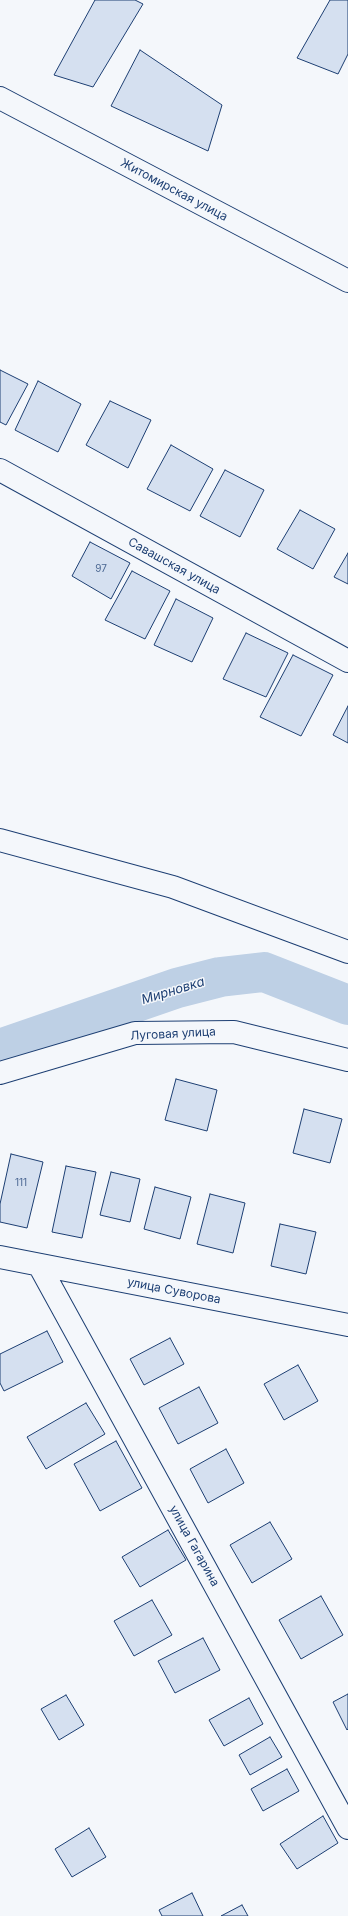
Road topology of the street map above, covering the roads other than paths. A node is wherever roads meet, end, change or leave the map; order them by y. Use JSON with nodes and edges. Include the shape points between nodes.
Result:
{"nodes":[{"id":1,"x":0,"y":98,"type":"edge"},
{"id":2,"x":348,"y":281,"type":"edge"},
{"id":3,"x":0,"y":470,"type":"edge"},
{"id":4,"x":348,"y":661,"type":"edge"},
{"id":5,"x":0,"y":840,"type":"edge"},
{"id":6,"x":348,"y":952,"type":"edge"},
{"id":7,"x":348,"y":1060,"type":"edge"},
{"id":8,"x":0,"y":1073,"type":"edge"},
{"id":9,"x":0,"y":1257,"type":"edge"},
{"id":10,"x":40,"y":1265,"type":"junction"},
{"id":11,"x":348,"y":1326,"type":"edge"},
{"id":12,"x":348,"y":1828,"type":"edge"}],
"edges":[{"from":1,"to":2,"type":"street","name":"Житомирская улица"},
{"from":3,"to":4,"type":"street","name":"Савашская улица"},
{"from":5,"to":6,"type":"street","via":[[173,888]]},
{"from":7,"to":8,"type":"street","name":"Луговая улица","via":[[234,1032],[135,1033]]},
{"from":9,"to":10,"type":"street","name":"улица Суворова"},
{"from":10,"to":11,"type":"street","name":"улица Суворова"},
{"from":10,"to":12,"type":"street","name":"улица Гагарина"}]}
